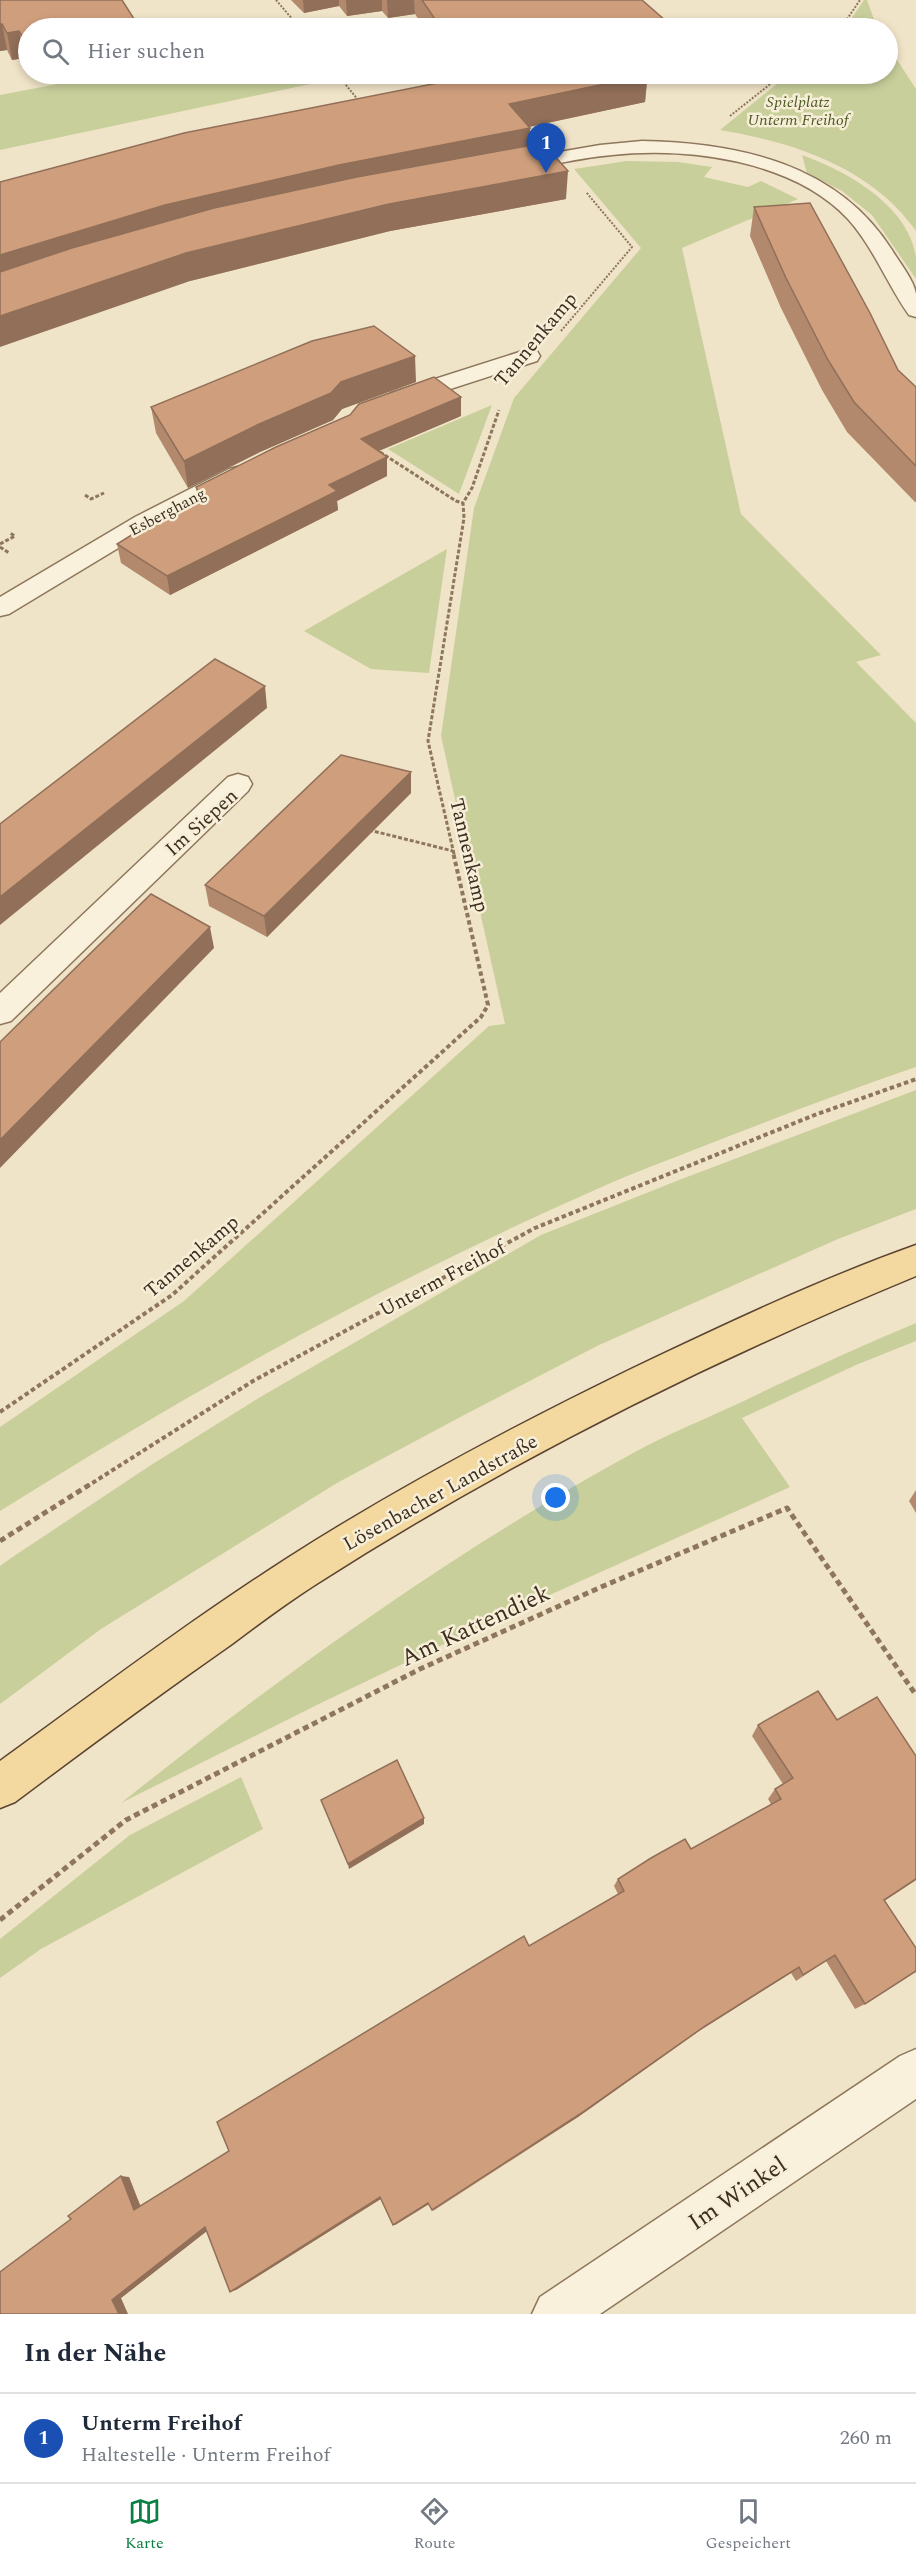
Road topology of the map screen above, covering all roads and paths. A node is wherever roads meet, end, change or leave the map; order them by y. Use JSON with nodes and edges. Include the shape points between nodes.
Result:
{"nodes":[{"id":1,"x":276,"y":0,"type":"edge"},
{"id":2,"x":860,"y":0,"type":"edge"},
{"id":3,"x":291,"y":18,"type":"edge"},
{"id":4,"x":848,"y":18,"type":"edge"},
{"id":5,"x":345,"y":84,"type":"edge"},
{"id":6,"x":770,"y":84,"type":"edge"},
{"id":7,"x":360,"y":103,"type":"edge"},
{"id":8,"x":723,"y":122,"type":"dead end"},
{"id":9,"x":558,"y":158,"type":"junction"},
{"id":10,"x":495,"y":170,"type":"edge"},
{"id":11,"x":916,"y":311,"type":"edge"},
{"id":12,"x":555,"y":337,"type":"dead end"},
{"id":13,"x":529,"y":356,"type":"dead end"},
{"id":14,"x":500,"y":407,"type":"dead end"},
{"id":15,"x":342,"y":427,"type":"joint"},
{"id":16,"x":259,"y":464,"type":"edge"},
{"id":17,"x":106,"y":492,"type":"dead end"},
{"id":18,"x":85,"y":495,"type":"dead end"},
{"id":19,"x":463,"y":503,"type":"junction"},
{"id":20,"x":10,"y":533,"type":"dead end"},
{"id":21,"x":0,"y":544,"type":"edge"},
{"id":22,"x":0,"y":608,"type":"edge"},
{"id":23,"x":238,"y":784,"type":"dead end"},
{"id":24,"x":359,"y":827,"type":"edge"},
{"id":25,"x":453,"y":851,"type":"junction"},
{"id":26,"x":0,"y":1012,"type":"edge"},
{"id":27,"x":916,"y":1080,"type":"edge"},
{"id":28,"x":916,"y":1260,"type":"edge"},
{"id":29,"x":0,"y":1412,"type":"edge"},
{"id":30,"x":0,"y":1541,"type":"edge"},
{"id":31,"x":916,"y":1695,"type":"edge"},
{"id":32,"x":0,"y":1787,"type":"edge"},
{"id":33,"x":0,"y":1920,"type":"edge"},
{"id":34,"x":916,"y":2072,"type":"edge"},
{"id":35,"x":557,"y":2314,"type":"edge"}],
"edges":[{"from":1,"to":3,"type":"path"},
{"from":2,"to":4,"type":"path"},
{"from":5,"to":7,"type":"path"},
{"from":6,"to":8,"type":"path"},
{"from":9,"to":10,"type":"street"},
{"from":9,"to":11,"type":"street","via":[[612,149],[676,147],[780,170],[819,189],[852,213],[877,245]]},
{"from":9,"to":12,"type":"path","name":"Tannenkamp","via":[[632,247]]},
{"from":13,"to":15,"type":"street","via":[[412,393],[351,417]]},
{"from":14,"to":19,"type":"path","name":"Tannenkamp","via":[[472,488]]},
{"from":15,"to":19,"type":"path"},
{"from":16,"to":22,"type":"street","name":"Esberghang","via":[[144,522]]},
{"from":17,"to":18,"type":"path","via":[[91,499]]},
{"from":19,"to":25,"type":"path","name":"Tannenkamp","via":[[464,518],[428,741]]},
{"from":20,"to":21,"type":"path","via":[[15,536]]},
{"from":23,"to":26,"type":"street","name":"Im Siepen"},
{"from":24,"to":25,"type":"path"},
{"from":25,"to":29,"type":"path","name":"Tannenkamp","via":[[488,1005],[481,1017],[172,1295]]},
{"from":27,"to":30,"type":"path","name":"Unterm Freihof","via":[[817,1113],[535,1228],[253,1381]]},
{"from":28,"to":32,"type":"main road","name":"Lösenbacher Landstraße","via":[[816,1299],[718,1345],[444,1487],[302,1571]]},
{"from":31,"to":33,"type":"path","name":"Am Kattendiek","via":[[787,1508],[420,1669],[236,1762],[126,1820]]},
{"from":34,"to":35,"type":"street","name":"Im Winkel"}]}
